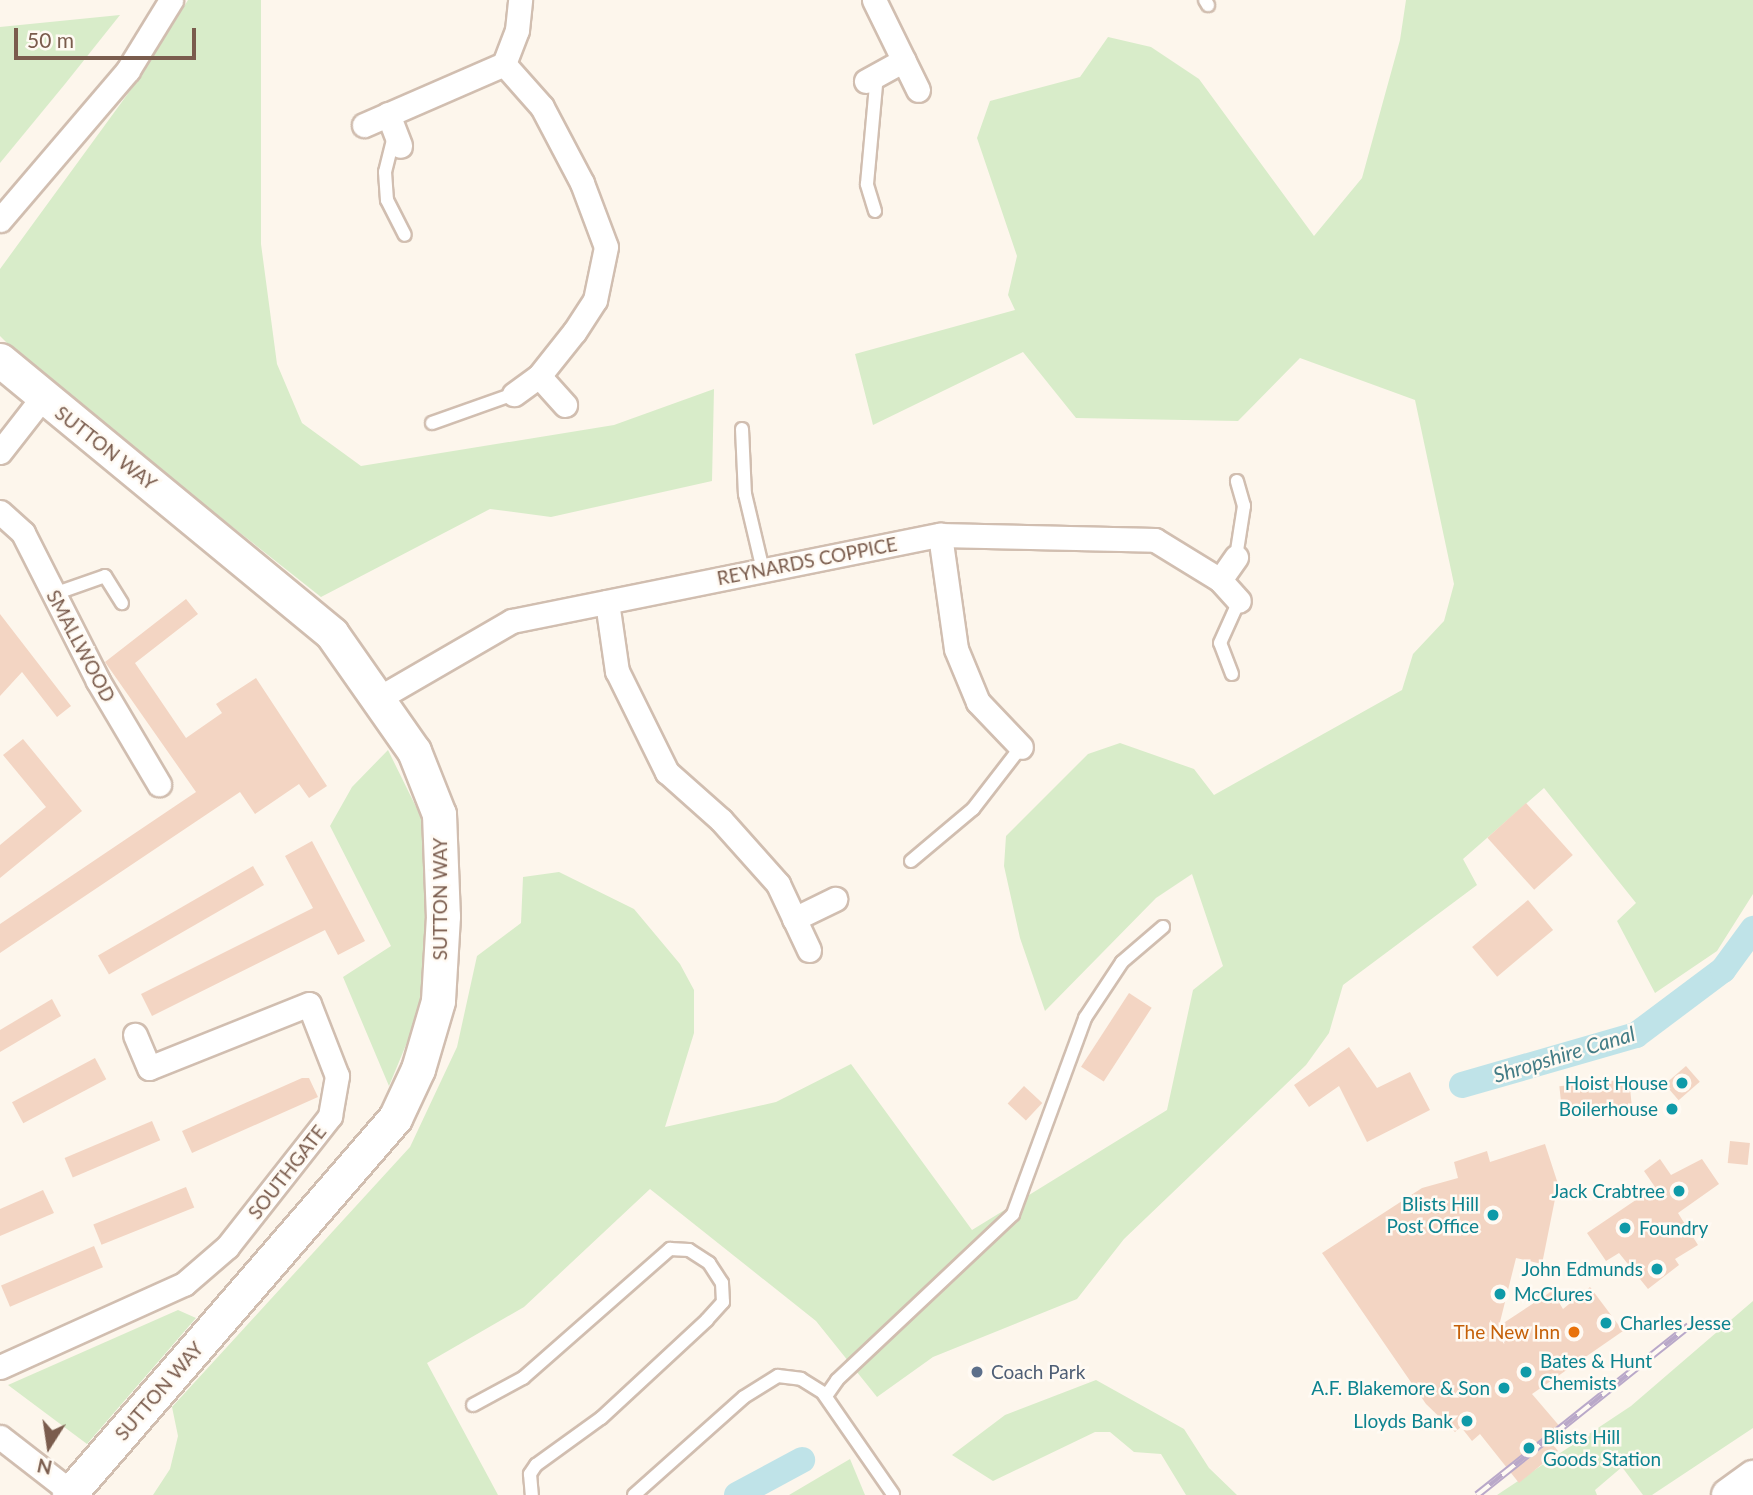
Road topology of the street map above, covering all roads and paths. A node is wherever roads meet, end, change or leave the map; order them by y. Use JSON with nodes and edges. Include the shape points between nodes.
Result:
{"nodes":[{"id":1,"x":170,"y":0,"type":"edge"},
{"id":2,"x":520,"y":0,"type":"edge"},
{"id":3,"x":874,"y":0,"type":"edge"},
{"id":4,"x":904,"y":60,"type":"junction"},
{"id":5,"x":504,"y":64,"type":"junction"},
{"id":6,"x":871,"y":78,"type":"joint"},
{"id":7,"x":918,"y":90,"type":"dead end"},
{"id":8,"x":364,"y":125,"type":"dead end"},
{"id":9,"x":394,"y":131,"type":"junction"},
{"id":10,"x":875,"y":211,"type":"dead end"},
{"id":11,"x":0,"y":220,"type":"edge"},
{"id":12,"x":405,"y":235,"type":"dead end"},
{"id":13,"x":0,"y":360,"type":"edge"},
{"id":14,"x":539,"y":376,"type":"junction"},
{"id":15,"x":514,"y":394,"type":"joint"},
{"id":16,"x":42,"y":398,"type":"junction"},
{"id":17,"x":565,"y":405,"type":"dead end"},
{"id":18,"x":432,"y":423,"type":"dead end"},
{"id":19,"x":742,"y":429,"type":"dead end"},
{"id":20,"x":0,"y":452,"type":"edge"},
{"id":21,"x":1237,"y":481,"type":"dead end"},
{"id":22,"x":0,"y":512,"type":"edge"},
{"id":23,"x":940,"y":535,"type":"junction"},
{"id":24,"x":1236,"y":557,"type":"joint"},
{"id":25,"x":763,"y":570,"type":"junction"},
{"id":26,"x":1220,"y":580,"type":"junction"},
{"id":27,"x":54,"y":594,"type":"junction"},
{"id":28,"x":1238,"y":601,"type":"joint"},
{"id":29,"x":607,"y":602,"type":"junction"},
{"id":30,"x":122,"y":603,"type":"dead end"},
{"id":31,"x":1232,"y":674,"type":"dead end"},
{"id":32,"x":379,"y":698,"type":"junction"},
{"id":33,"x":1021,"y":747,"type":"joint"},
{"id":34,"x":159,"y":784,"type":"dead end"},
{"id":35,"x":911,"y":861,"type":"dead end"},
{"id":36,"x":835,"y":899,"type":"dead end"},
{"id":37,"x":794,"y":919,"type":"junction"},
{"id":38,"x":1163,"y":927,"type":"dead end"},
{"id":39,"x":809,"y":950,"type":"dead end"},
{"id":40,"x":135,"y":1035,"type":"dead end"},
{"id":41,"x":0,"y":1367,"type":"edge"},
{"id":42,"x":826,"y":1396,"type":"junction"},
{"id":43,"x":473,"y":1405,"type":"dead end"},
{"id":44,"x":0,"y":1437,"type":"edge"},
{"id":45,"x":1753,"y":1477,"type":"edge"},
{"id":46,"x":70,"y":1493,"type":"edge"},
{"id":47,"x":893,"y":1494,"type":"edge"},
{"id":48,"x":532,"y":1495,"type":"edge"},
{"id":49,"x":634,"y":1495,"type":"edge"},
{"id":50,"x":1728,"y":1495,"type":"edge"}],
"edges":[{"from":1,"to":11,"type":"street","via":[[128,70]]},
{"from":2,"to":5,"type":"street","via":[[517,30]]},
{"from":3,"to":4,"type":"street"},
{"from":4,"to":6,"type":"street"},
{"from":4,"to":7,"type":"street"},
{"from":5,"to":9,"type":"street"},
{"from":5,"to":14,"type":"street","via":[[542,107],[582,183],[606,247],[594,300]]},
{"from":6,"to":10,"type":"lane","via":[[867,184]]},
{"from":8,"to":9,"type":"street"},
{"from":9,"to":12,"type":"lane","via":[[385,172],[387,200]]},
{"from":13,"to":16,"type":"street","name":"SUTTON WAY"},
{"from":14,"to":15,"type":"street"},
{"from":14,"to":17,"type":"street"},
{"from":15,"to":18,"type":"lane"},
{"from":16,"to":20,"type":"street"},
{"from":16,"to":32,"type":"street","name":"SUTTON WAY","via":[[332,634]]},
{"from":19,"to":25,"type":"lane","via":[[745,494]]},
{"from":21,"to":24,"type":"lane","via":[[1244,506]]},
{"from":22,"to":27,"type":"street","name":"SMALLWOOD","via":[[23,533]]},
{"from":23,"to":25,"type":"street","name":"REYNARDS COPPICE"},
{"from":23,"to":26,"type":"street","name":"REYNARDS COPPICE","via":[[1155,540]]},
{"from":23,"to":33,"type":"street","via":[[956,649],[978,702]]},
{"from":24,"to":26,"type":"street"},
{"from":25,"to":29,"type":"street","name":"REYNARDS COPPICE"},
{"from":26,"to":28,"type":"street","name":"REYNARDS COPPICE"},
{"from":27,"to":30,"type":"lane","via":[[105,576]]},
{"from":27,"to":34,"type":"street","name":"SMALLWOOD"},
{"from":28,"to":31,"type":"lane","via":[[1220,643]]},
{"from":29,"to":32,"type":"street","name":"REYNARDS COPPICE","via":[[512,621]]},
{"from":29,"to":37,"type":"street","via":[[617,671],[667,772],[721,820],[778,884]]},
{"from":32,"to":46,"type":"street","name":"SUTTON WAY","via":[[414,751],[439,814],[443,916],[438,1001],[418,1069],[395,1118]]},
{"from":33,"to":35,"type":"lane","via":[[973,809]]},
{"from":36,"to":37,"type":"street"},
{"from":37,"to":39,"type":"street"},
{"from":38,"to":42,"type":"lane","via":[[1122,962],[1085,1018],[1013,1214],[836,1380]]},
{"from":40,"to":41,"type":"street","name":"SOUTHGATE","via":[[149,1068],[309,1004],[337,1076],[330,1116],[228,1247],[184,1284]]},
{"from":42,"to":47,"type":"lane"},
{"from":42,"to":49,"type":"lane","via":[[801,1380],[778,1376],[744,1397]]},
{"from":43,"to":48,"type":"lane","via":[[523,1377],[670,1249],[689,1250],[709,1263],[722,1283],[723,1301],[601,1418],[536,1465],[530,1474]]},
{"from":44,"to":46,"type":"street"},
{"from":45,"to":50,"type":"street"}]}
